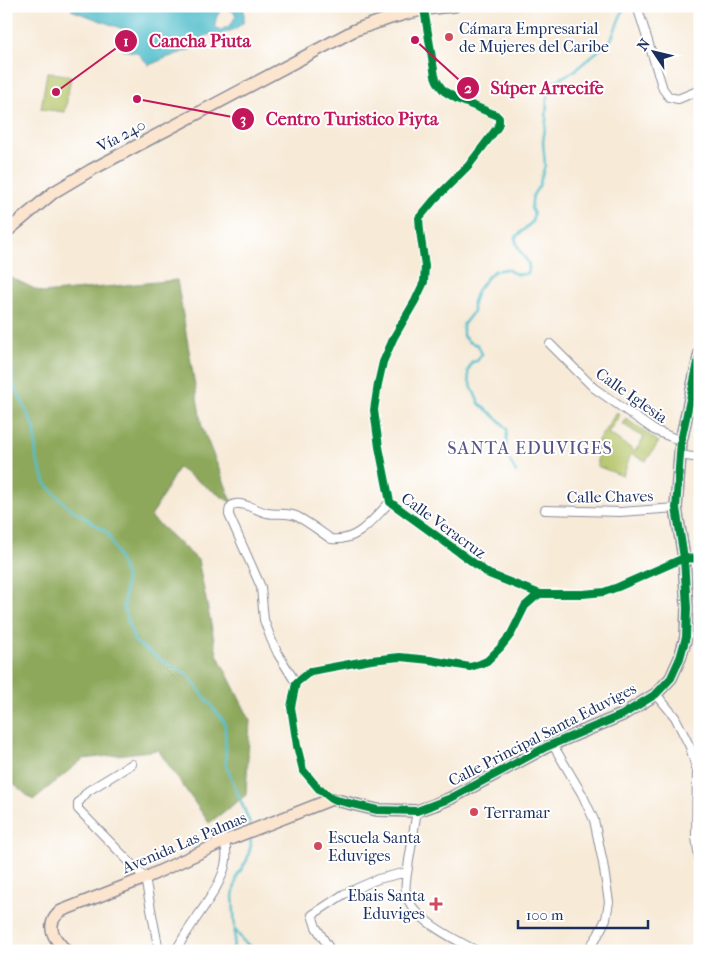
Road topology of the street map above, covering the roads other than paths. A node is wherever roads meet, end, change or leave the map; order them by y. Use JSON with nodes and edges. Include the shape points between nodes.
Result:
{"nodes":[{"id":1,"x":454,"y":6,"type":"edge"},
{"id":2,"x":636,"y":6,"type":"edge"},
{"id":3,"x":424,"y":9,"type":"junction"},
{"id":4,"x":700,"y":90,"type":"edge"},
{"id":5,"x":6,"y":232,"type":"edge"},
{"id":6,"x":550,"y":344,"type":"dead end"},
{"id":7,"x":700,"y":353,"type":"edge"},
{"id":8,"x":680,"y":441,"type":"junction"},
{"id":9,"x":679,"y":455,"type":"junction"},
{"id":10,"x":700,"y":458,"type":"edge"},
{"id":11,"x":390,"y":502,"type":"junction"},
{"id":12,"x":676,"y":508,"type":"junction"},
{"id":13,"x":545,"y":510,"type":"dead end"},
{"id":14,"x":684,"y":558,"type":"junction"},
{"id":15,"x":700,"y":559,"type":"edge"},
{"id":16,"x":540,"y":594,"type":"junction"},
{"id":17,"x":296,"y":683,"type":"junction"},
{"id":18,"x":656,"y":694,"type":"junction"},
{"id":19,"x":553,"y":746,"type":"junction"},
{"id":20,"x":132,"y":764,"type":"dead end"},
{"id":21,"x":332,"y":799,"type":"junction"},
{"id":22,"x":417,"y":811,"type":"junction"},
{"id":23,"x":225,"y":840,"type":"junction"},
{"id":24,"x":700,"y":865,"type":"edge"},
{"id":25,"x":408,"y":872,"type":"junction"},
{"id":26,"x":145,"y":878,"type":"junction"},
{"id":27,"x":66,"y":951,"type":"edge"},
{"id":28,"x":160,"y":951,"type":"edge"},
{"id":29,"x":176,"y":951,"type":"edge"},
{"id":30,"x":331,"y":951,"type":"edge"},
{"id":31,"x":476,"y":951,"type":"edge"},
{"id":32,"x":587,"y":951,"type":"edge"}],
"edges":[{"from":1,"to":3,"type":"street","name":"Vía 240"},
{"from":2,"to":4,"type":"street","via":[[663,89],[669,97],[678,99]]},
{"from":3,"to":5,"type":"street","name":"Vía 240","via":[[355,30],[119,154],[54,192]]},
{"from":3,"to":11,"type":"street","name":"Calle Veracruz","via":[[437,81],[457,100],[496,114],[499,123],[469,165],[420,218],[424,282],[383,362],[374,410]]},
{"from":6,"to":8,"type":"street","name":"Calle Iglesia","via":[[594,388],[654,430]]},
{"from":7,"to":8,"type":"street","name":"Calle Principal Santa Eduviges"},
{"from":8,"to":9,"type":"street","name":"Calle Principal Santa Eduviges"},
{"from":9,"to":10,"type":"street"},
{"from":9,"to":12,"type":"street","name":"Calle Principal Santa Eduviges"},
{"from":11,"to":16,"type":"street","name":"Calle Veracruz","via":[[489,574]]},
{"from":11,"to":17,"type":"street","via":[[359,533],[337,539],[331,539],[297,516],[267,513],[241,503],[231,507],[230,515],[261,587],[264,620],[270,639]]},
{"from":12,"to":13,"type":"street","name":"Calle Chaves","via":[[620,512]]},
{"from":12,"to":14,"type":"street","name":"Calle Principal Santa Eduviges"},
{"from":14,"to":15,"type":"street"},
{"from":14,"to":16,"type":"street","name":"Calle Veracruz","via":[[604,592]]},
{"from":14,"to":18,"type":"street","name":"Calle Principal Santa Eduviges","via":[[686,638],[670,678]]},
{"from":16,"to":17,"type":"street","via":[[525,606],[500,648],[480,664],[470,666],[400,657],[370,660],[311,671]]},
{"from":17,"to":21,"type":"street","via":[[291,706],[303,770]]},
{"from":18,"to":19,"type":"street","name":"Calle Principal Santa Eduviges","via":[[622,715]]},
{"from":18,"to":24,"type":"street","via":[[675,717],[690,747],[697,771],[696,837]]},
{"from":19,"to":22,"type":"street","name":"Calle Principal Santa Eduviges","via":[[451,798]]},
{"from":19,"to":32,"type":"street","via":[[594,820],[603,863],[609,902],[606,919]]},
{"from":20,"to":26,"type":"street","via":[[88,791],[78,803],[78,809]]},
{"from":21,"to":22,"type":"street","name":"Calle Principal Santa Eduviges","via":[[377,810]]},
{"from":21,"to":23,"type":"street","name":"Avenida Las Palmas"},
{"from":22,"to":25,"type":"street"},
{"from":23,"to":26,"type":"street","name":"Avenida Las Palmas"},
{"from":23,"to":29,"type":"street","via":[[223,873]]},
{"from":25,"to":30,"type":"street","via":[[378,879],[344,894],[312,915]]},
{"from":25,"to":31,"type":"street","via":[[406,895],[420,916]]},
{"from":26,"to":27,"type":"street","name":"Avenida Las Palmas","via":[[61,910],[53,921],[52,931]]},
{"from":26,"to":28,"type":"street"}]}
